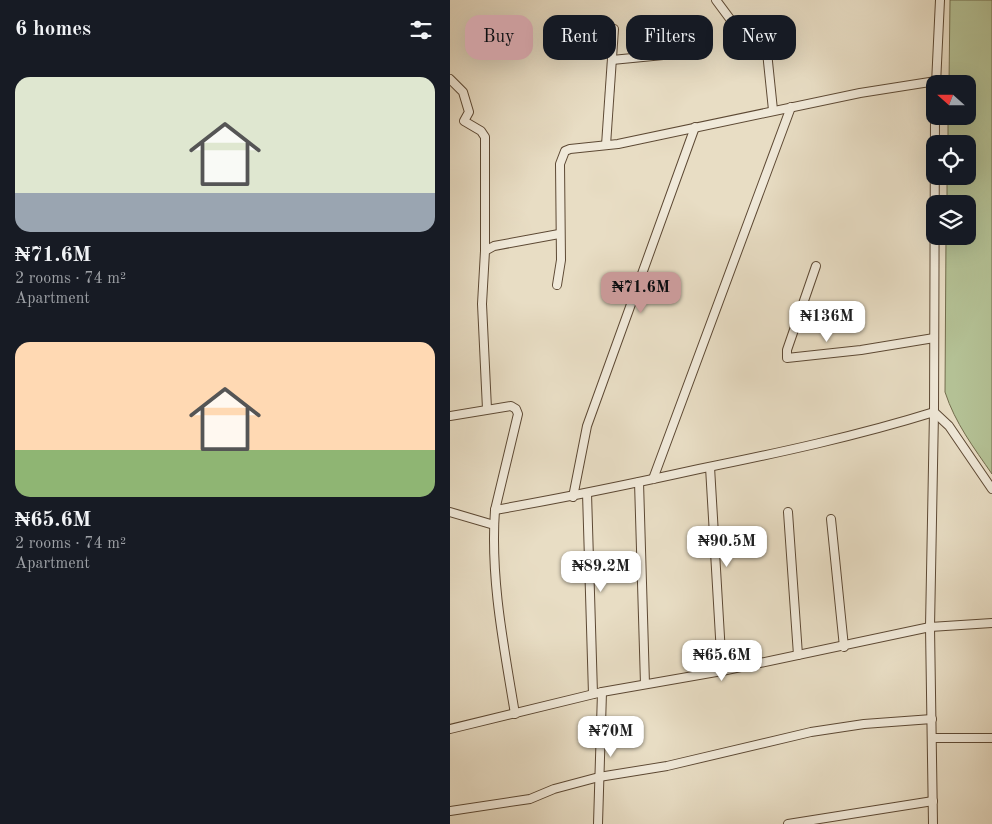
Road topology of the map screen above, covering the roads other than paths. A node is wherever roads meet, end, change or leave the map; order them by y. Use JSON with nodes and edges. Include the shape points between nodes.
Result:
{"nodes":[{"id":1,"x":716,"y":0,"type":"edge"},
{"id":2,"x":940,"y":0,"type":"edge"},
{"id":3,"x":612,"y":60,"type":"edge"},
{"id":4,"x":936,"y":75,"type":"edge"},
{"id":5,"x":450,"y":79,"type":"edge"},
{"id":6,"x":926,"y":84,"type":"edge"},
{"id":7,"x":791,"y":107,"type":"junction"},
{"id":8,"x":773,"y":110,"type":"junction"},
{"id":9,"x":935,"y":125,"type":"edge"},
{"id":10,"x":695,"y":127,"type":"junction"},
{"id":11,"x":606,"y":145,"type":"junction"},
{"id":12,"x":559,"y":234,"type":"junction"},
{"id":13,"x":485,"y":251,"type":"junction"},
{"id":14,"x":816,"y":266,"type":"dead end"},
{"id":15,"x":557,"y":285,"type":"dead end"},
{"id":16,"x":934,"y":338,"type":"junction"},
{"id":17,"x":487,"y":409,"type":"junction"},
{"id":18,"x":934,"y":412,"type":"junction"},
{"id":19,"x":450,"y":416,"type":"edge"},
{"id":20,"x":710,"y":467,"type":"junction"},
{"id":21,"x":653,"y":479,"type":"junction"},
{"id":22,"x":639,"y":482,"type":"junction"},
{"id":23,"x":992,"y":489,"type":"edge"},
{"id":24,"x":587,"y":493,"type":"junction"},
{"id":25,"x":573,"y":497,"type":"junction"},
{"id":26,"x":495,"y":510,"type":"junction"},
{"id":27,"x":450,"y":512,"type":"edge"},
{"id":28,"x":788,"y":512,"type":"dead end"},
{"id":29,"x":832,"y":519,"type":"dead end"},
{"id":30,"x":494,"y":525,"type":"junction"},
{"id":31,"x":992,"y":623,"type":"edge"},
{"id":32,"x":930,"y":627,"type":"junction"},
{"id":33,"x":844,"y":647,"type":"junction"},
{"id":34,"x":798,"y":655,"type":"junction"},
{"id":35,"x":722,"y":671,"type":"junction"},
{"id":36,"x":646,"y":684,"type":"junction"},
{"id":37,"x":602,"y":692,"type":"junction"},
{"id":38,"x":593,"y":694,"type":"junction"},
{"id":39,"x":515,"y":714,"type":"junction"},
{"id":40,"x":932,"y":719,"type":"junction"},
{"id":41,"x":450,"y":728,"type":"edge"},
{"id":42,"x":933,"y":738,"type":"junction"},
{"id":43,"x":992,"y":738,"type":"edge"},
{"id":44,"x":599,"y":776,"type":"junction"},
{"id":45,"x":933,"y":801,"type":"junction"},
{"id":46,"x":450,"y":811,"type":"edge"},
{"id":47,"x":598,"y":824,"type":"edge"},
{"id":48,"x":788,"y":824,"type":"edge"},
{"id":49,"x":933,"y":824,"type":"edge"}],
"edges":[{"from":1,"to":8,"type":"street","via":[[736,27],[765,30],[771,35],[767,52]]},
{"from":2,"to":4,"type":"street"},
{"from":3,"to":11,"type":"street"},
{"from":5,"to":13,"type":"street","via":[[463,92],[469,112],[464,121],[485,137]]},
{"from":6,"to":7,"type":"street"},
{"from":7,"to":8,"type":"street"},
{"from":7,"to":21,"type":"street"},
{"from":8,"to":10,"type":"street"},
{"from":9,"to":16,"type":"street"},
{"from":10,"to":11,"type":"street"},
{"from":10,"to":25,"type":"street","via":[[587,426]]},
{"from":11,"to":12,"type":"street","via":[[570,148],[562,156]]},
{"from":12,"to":13,"type":"street","via":[[494,246]]},
{"from":12,"to":15,"type":"street","via":[[561,260]]},
{"from":13,"to":17,"type":"street","via":[[482,304]]},
{"from":14,"to":16,"type":"street","via":[[787,350],[788,358]]},
{"from":16,"to":18,"type":"street"},
{"from":17,"to":19,"type":"street"},
{"from":17,"to":26,"type":"street","via":[[512,406],[518,414]]},
{"from":18,"to":20,"type":"street","via":[[878,429]]},
{"from":18,"to":23,"type":"street","via":[[949,426]]},
{"from":18,"to":32,"type":"street"},
{"from":20,"to":21,"type":"street"},
{"from":20,"to":35,"type":"street"},
{"from":21,"to":22,"type":"street"},
{"from":22,"to":24,"type":"street"},
{"from":22,"to":36,"type":"street"},
{"from":24,"to":25,"type":"street"},
{"from":24,"to":38,"type":"street"},
{"from":25,"to":26,"type":"street"},
{"from":26,"to":30,"type":"street"},
{"from":27,"to":30,"type":"street"},
{"from":28,"to":34,"type":"street"},
{"from":29,"to":33,"type":"street"},
{"from":30,"to":39,"type":"street","via":[[498,610]]},
{"from":31,"to":32,"type":"street"},
{"from":32,"to":33,"type":"street"},
{"from":32,"to":40,"type":"street"},
{"from":33,"to":34,"type":"street"},
{"from":34,"to":35,"type":"street"},
{"from":35,"to":36,"type":"street"},
{"from":36,"to":37,"type":"street"},
{"from":37,"to":38,"type":"street"},
{"from":37,"to":44,"type":"street"},
{"from":38,"to":39,"type":"street"},
{"from":39,"to":41,"type":"street"},
{"from":40,"to":42,"type":"street"},
{"from":40,"to":44,"type":"street","via":[[811,732],[667,766]]},
{"from":42,"to":43,"type":"street"},
{"from":42,"to":45,"type":"street"},
{"from":44,"to":46,"type":"street","via":[[530,799]]},
{"from":44,"to":47,"type":"street"},
{"from":45,"to":48,"type":"street"},
{"from":45,"to":49,"type":"street"}]}
